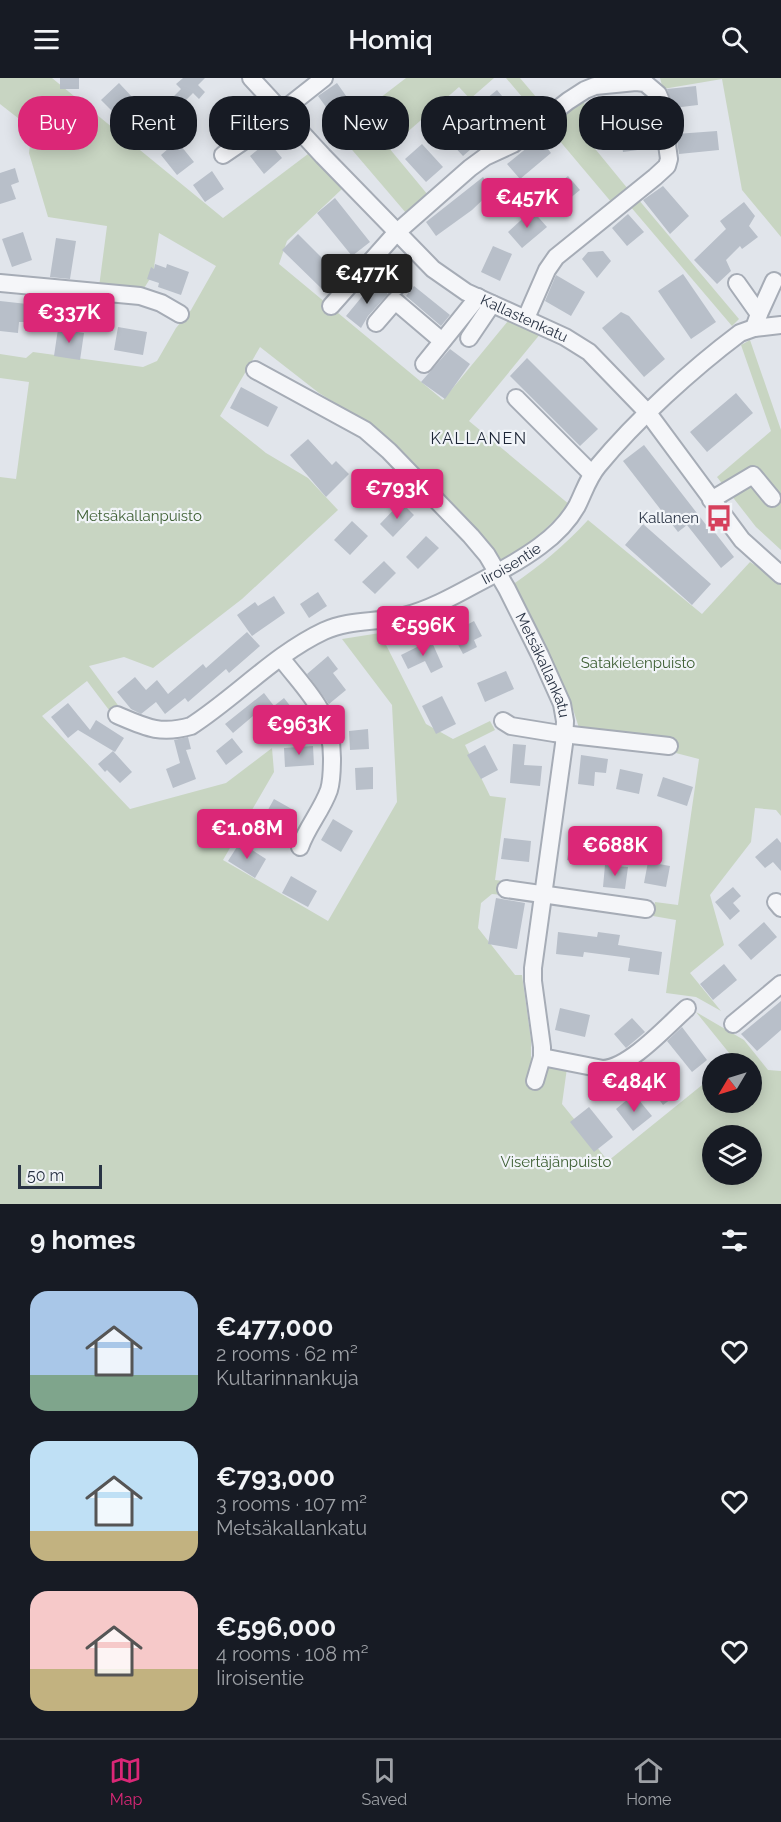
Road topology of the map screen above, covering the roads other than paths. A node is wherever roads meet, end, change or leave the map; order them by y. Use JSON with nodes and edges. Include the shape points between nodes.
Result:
{"nodes":[{"id":1,"x":252,"y":78,"type":"edge"},
{"id":2,"x":324,"y":78,"type":"edge"},
{"id":3,"x":268,"y":96,"type":"edge"},
{"id":4,"x":301,"y":96,"type":"edge"},
{"id":5,"x":310,"y":141,"type":"edge"},
{"id":6,"x":230,"y":150,"type":"edge"},
{"id":7,"x":223,"y":155,"type":"dead end"},
{"id":8,"x":396,"y":233,"type":"junction"},
{"id":9,"x":368,"y":264,"type":"junction"},
{"id":10,"x":774,"y":281,"type":"dead end"},
{"id":11,"x":0,"y":283,"type":"edge"},
{"id":12,"x":737,"y":283,"type":"dead end"},
{"id":13,"x":396,"y":287,"type":"dead end"},
{"id":14,"x":485,"y":301,"type":"junction"},
{"id":15,"x":331,"y":306,"type":"dead end"},
{"id":16,"x":180,"y":314,"type":"dead end"},
{"id":17,"x":526,"y":318,"type":"junction"},
{"id":18,"x":756,"y":321,"type":"junction"},
{"id":19,"x":376,"y":323,"type":"dead end"},
{"id":20,"x":781,"y":325,"type":"edge"},
{"id":21,"x":469,"y":338,"type":"dead end"},
{"id":22,"x":442,"y":341,"type":"junction"},
{"id":23,"x":424,"y":363,"type":"dead end"},
{"id":24,"x":255,"y":370,"type":"dead end"},
{"id":25,"x":516,"y":398,"type":"dead end"},
{"id":26,"x":648,"y":413,"type":"junction"},
{"id":27,"x":592,"y":474,"type":"junction"},
{"id":28,"x":772,"y":498,"type":"dead end"},
{"id":29,"x":711,"y":500,"type":"junction"},
{"id":30,"x":497,"y":572,"type":"junction"},
{"id":31,"x":781,"y":575,"type":"edge"},
{"id":32,"x":281,"y":658,"type":"junction"},
{"id":33,"x":117,"y":715,"type":"dead end"},
{"id":34,"x":503,"y":721,"type":"dead end"},
{"id":35,"x":565,"y":734,"type":"junction"},
{"id":36,"x":669,"y":746,"type":"dead end"},
{"id":37,"x":300,"y":847,"type":"dead end"},
{"id":38,"x":506,"y":889,"type":"dead end"},
{"id":39,"x":544,"y":894,"type":"junction"},
{"id":40,"x":646,"y":909,"type":"dead end"},
{"id":41,"x":781,"y":984,"type":"edge"},
{"id":42,"x":687,"y":1008,"type":"dead end"},
{"id":43,"x":733,"y":1024,"type":"dead end"},
{"id":44,"x":542,"y":1057,"type":"junction"},
{"id":45,"x":534,"y":1081,"type":"dead end"}],
"edges":[{"from":1,"to":3,"type":"street","name":"Kallastenkatu"},
{"from":2,"to":4,"type":"street"},
{"from":5,"to":8,"type":"street","name":"Kallastenkatu"},
{"from":6,"to":7,"type":"street"},
{"from":8,"to":9,"type":"street"},
{"from":8,"to":14,"type":"street","name":"Kallastenkatu","via":[[432,269]]},
{"from":8,"to":17,"type":"street","via":[[470,168],[513,144],[585,90],[636,82],[653,88],[661,101],[669,150],[667,166],[556,257]]},
{"from":9,"to":13,"type":"street"},
{"from":9,"to":15,"type":"street"},
{"from":10,"to":18,"type":"street"},
{"from":11,"to":16,"type":"street","via":[[140,296]]},
{"from":12,"to":18,"type":"street"},
{"from":14,"to":17,"type":"street","name":"Kallastenkatu"},
{"from":14,"to":21,"type":"street"},
{"from":14,"to":22,"type":"street"},
{"from":17,"to":26,"type":"street","name":"Kallastenkatu","via":[[589,352]]},
{"from":18,"to":20,"type":"street","name":"Iiroisentie"},
{"from":18,"to":26,"type":"street","name":"Iiroisentie"},
{"from":19,"to":22,"type":"street","via":[[394,301]]},
{"from":22,"to":23,"type":"street"},
{"from":24,"to":30,"type":"street","name":"Metsäkallankatu","via":[[371,435],[471,536]]},
{"from":25,"to":27,"type":"street"},
{"from":26,"to":27,"type":"street","name":"Iiroisentie"},
{"from":26,"to":29,"type":"street","name":"Kallastenkatu"},
{"from":27,"to":30,"type":"street","name":"Iiroisentie","via":[[576,507],[555,534]]},
{"from":28,"to":29,"type":"street","via":[[753,475]]},
{"from":29,"to":31,"type":"street","name":"Kallastenkatu","via":[[742,540]]},
{"from":30,"to":32,"type":"street","name":"Iiroisentie","via":[[444,601],[404,616],[339,625],[308,639]]},
{"from":30,"to":35,"type":"street","name":"Metsäkallankatu","via":[[562,704]]},
{"from":32,"to":33,"type":"street","name":"Iiroisentie","via":[[191,726],[164,731]]},
{"from":32,"to":37,"type":"street","via":[[322,712],[332,741],[330,788]]},
{"from":34,"to":35,"type":"street","via":[[511,726]]},
{"from":35,"to":36,"type":"street"},
{"from":35,"to":39,"type":"street","name":"Metsäkallankatu"},
{"from":38,"to":39,"type":"street"},
{"from":39,"to":40,"type":"street"},
{"from":39,"to":44,"type":"street","name":"Metsäkallankatu","via":[[533,968]]},
{"from":41,"to":43,"type":"street"},
{"from":42,"to":44,"type":"street","via":[[629,1060],[612,1069]]},
{"from":44,"to":45,"type":"street","name":"Metsäkallankatu"}]}
